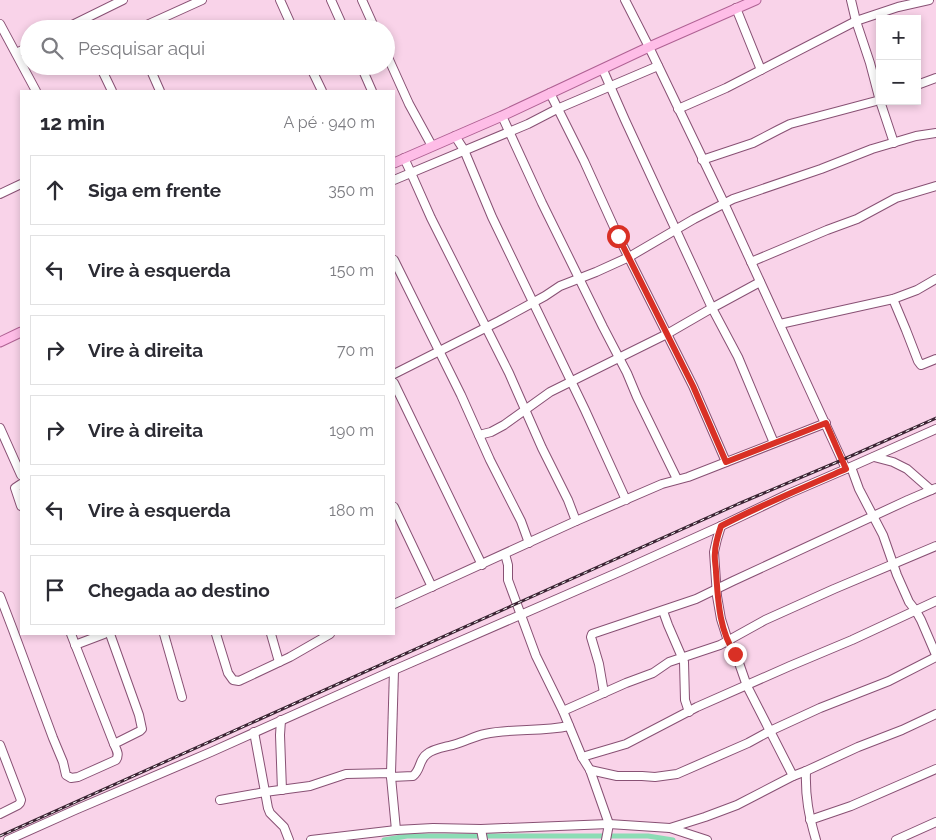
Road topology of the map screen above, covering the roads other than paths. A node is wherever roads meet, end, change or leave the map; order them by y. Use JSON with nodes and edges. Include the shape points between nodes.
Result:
{"nodes":[{"id":1,"x":123,"y":0,"type":"edge"},
{"id":2,"x":202,"y":0,"type":"edge"},
{"id":3,"x":280,"y":0,"type":"edge"},
{"id":4,"x":331,"y":0,"type":"edge"},
{"id":5,"x":362,"y":0,"type":"edge"},
{"id":6,"x":625,"y":0,"type":"edge"},
{"id":7,"x":756,"y":0,"type":"edge"},
{"id":8,"x":851,"y":0,"type":"edge"},
{"id":9,"x":929,"y":0,"type":"edge"},
{"id":10,"x":736,"y":8,"type":"junction"},
{"id":11,"x":82,"y":20,"type":"edge"},
{"id":12,"x":158,"y":20,"type":"edge"},
{"id":13,"x":289,"y":20,"type":"edge"},
{"id":14,"x":340,"y":20,"type":"edge"},
{"id":15,"x":371,"y":20,"type":"edge"},
{"id":16,"x":856,"y":21,"type":"junction"},
{"id":17,"x":0,"y":24,"type":"edge"},
{"id":18,"x":649,"y":48,"type":"junction"},
{"id":19,"x":20,"y":51,"type":"edge"},
{"id":20,"x":16,"y":53,"type":"junction"},
{"id":21,"x":20,"y":61,"type":"edge"},
{"id":22,"x":658,"y":66,"type":"junction"},
{"id":23,"x":603,"y":70,"type":"junction"},
{"id":24,"x":761,"y":70,"type":"junction"},
{"id":25,"x":395,"y":73,"type":"edge"},
{"id":26,"x":28,"y":75,"type":"edge"},
{"id":27,"x":104,"y":75,"type":"edge"},
{"id":28,"x":153,"y":75,"type":"edge"},
{"id":29,"x":314,"y":75,"type":"edge"},
{"id":30,"x":365,"y":75,"type":"edge"},
{"id":31,"x":936,"y":78,"type":"edge"},
{"id":32,"x":921,"y":84,"type":"edge"},
{"id":33,"x":876,"y":85,"type":"edge"},
{"id":34,"x":610,"y":86,"type":"junction"},
{"id":35,"x":35,"y":90,"type":"edge"},
{"id":36,"x":112,"y":90,"type":"edge"},
{"id":37,"x":160,"y":90,"type":"edge"},
{"id":38,"x":322,"y":90,"type":"edge"},
{"id":39,"x":372,"y":90,"type":"edge"},
{"id":40,"x":550,"y":93,"type":"junction"},
{"id":41,"x":876,"y":101,"type":"edge"},
{"id":42,"x":882,"y":105,"type":"edge"},
{"id":43,"x":557,"y":109,"type":"junction"},
{"id":44,"x":678,"y":109,"type":"junction"},
{"id":45,"x":502,"y":116,"type":"junction"},
{"id":46,"x":509,"y":131,"type":"junction"},
{"id":47,"x":936,"y":133,"type":"edge"},
{"id":48,"x":454,"y":136,"type":"junction"},
{"id":49,"x":894,"y":143,"type":"junction"},
{"id":50,"x":432,"y":146,"type":"junction"},
{"id":51,"x":464,"y":150,"type":"junction"},
{"id":52,"x":404,"y":158,"type":"junction"},
{"id":53,"x":702,"y":160,"type":"junction"},
{"id":54,"x":395,"y":162,"type":"edge"},
{"id":55,"x":412,"y":173,"type":"junction"},
{"id":56,"x":395,"y":180,"type":"edge"},
{"id":57,"x":20,"y":184,"type":"edge"},
{"id":58,"x":936,"y":186,"type":"edge"},
{"id":59,"x":0,"y":194,"type":"edge"},
{"id":60,"x":724,"y":203,"type":"junction"},
{"id":61,"x":676,"y":229,"type":"junction"},
{"id":62,"x":629,"y":257,"type":"junction"},
{"id":63,"x":395,"y":262,"type":"edge"},
{"id":64,"x":751,"y":262,"type":"junction"},
{"id":65,"x":579,"y":278,"type":"junction"},
{"id":66,"x":936,"y":280,"type":"edge"},
{"id":67,"x":760,"y":282,"type":"junction"},
{"id":68,"x":893,"y":299,"type":"junction"},
{"id":69,"x":534,"y":303,"type":"junction"},
{"id":70,"x":712,"y":308,"type":"junction"},
{"id":71,"x":780,"y":324,"type":"junction"},
{"id":72,"x":486,"y":327,"type":"junction"},
{"id":73,"x":20,"y":332,"type":"edge"},
{"id":74,"x":667,"y":334,"type":"junction"},
{"id":75,"x":0,"y":342,"type":"edge"},
{"id":76,"x":439,"y":351,"type":"junction"},
{"id":77,"x":619,"y":358,"type":"junction"},
{"id":78,"x":936,"y":359,"type":"edge"},
{"id":79,"x":395,"y":373,"type":"edge"},
{"id":80,"x":571,"y":382,"type":"junction"},
{"id":81,"x":395,"y":385,"type":"edge"},
{"id":82,"x":526,"y":410,"type":"junction"},
{"id":83,"x":826,"y":423,"type":"junction"},
{"id":84,"x":0,"y":428,"type":"edge"},
{"id":85,"x":936,"y":429,"type":"edge"},
{"id":86,"x":479,"y":435,"type":"junction"},
{"id":87,"x":774,"y":443,"type":"junction"},
{"id":88,"x":874,"y":457,"type":"junction"},
{"id":89,"x":726,"y":462,"type":"junction"},
{"id":90,"x":849,"y":468,"type":"junction"},
{"id":91,"x":20,"y":473,"type":"edge"},
{"id":92,"x":677,"y":479,"type":"junction"},
{"id":93,"x":20,"y":484,"type":"edge"},
{"id":94,"x":934,"y":489,"type":"edge"},
{"id":95,"x":626,"y":500,"type":"junction"},
{"id":96,"x":20,"y":503,"type":"edge"},
{"id":97,"x":395,"y":509,"type":"edge"},
{"id":98,"x":873,"y":516,"type":"junction"},
{"id":99,"x":576,"y":521,"type":"junction"},
{"id":100,"x":721,"y":526,"type":"junction"},
{"id":101,"x":529,"y":543,"type":"junction"},
{"id":102,"x":936,"y":546,"type":"edge"},
{"id":103,"x":505,"y":554,"type":"junction"},
{"id":104,"x":482,"y":565,"type":"junction"},
{"id":105,"x":893,"y":565,"type":"junction"},
{"id":106,"x":432,"y":587,"type":"junction"},
{"id":107,"x":717,"y":590,"type":"junction"},
{"id":108,"x":0,"y":596,"type":"edge"},
{"id":109,"x":936,"y":602,"type":"edge"},
{"id":110,"x":395,"y":604,"type":"edge"},
{"id":111,"x":663,"y":611,"type":"junction"},
{"id":112,"x":916,"y":611,"type":"junction"},
{"id":113,"x":521,"y":614,"type":"junction"},
{"id":114,"x":71,"y":635,"type":"edge"},
{"id":115,"x":101,"y":635,"type":"edge"},
{"id":116,"x":110,"y":635,"type":"edge"},
{"id":117,"x":164,"y":635,"type":"edge"},
{"id":118,"x":216,"y":635,"type":"edge"},
{"id":119,"x":271,"y":635,"type":"edge"},
{"id":120,"x":316,"y":637,"type":"edge"},
{"id":121,"x":728,"y":641,"type":"junction"},
{"id":122,"x":75,"y":645,"type":"junction"},
{"id":123,"x":682,"y":656,"type":"junction"},
{"id":124,"x":936,"y":656,"type":"edge"},
{"id":125,"x":279,"y":662,"type":"junction"},
{"id":126,"x":394,"y":670,"type":"junction"},
{"id":127,"x":747,"y":686,"type":"junction"},
{"id":128,"x":604,"y":693,"type":"junction"},
{"id":129,"x":182,"y":697,"type":"dead end"},
{"id":130,"x":563,"y":711,"type":"junction"},
{"id":131,"x":688,"y":712,"type":"junction"},
{"id":132,"x":936,"y":714,"type":"edge"},
{"id":133,"x":281,"y":720,"type":"junction"},
{"id":134,"x":569,"y":726,"type":"junction"},
{"id":135,"x":770,"y":731,"type":"junction"},
{"id":136,"x":254,"y":732,"type":"junction"},
{"id":137,"x":114,"y":744,"type":"junction"},
{"id":138,"x":0,"y":745,"type":"edge"},
{"id":139,"x":582,"y":757,"type":"junction"},
{"id":140,"x":936,"y":769,"type":"edge"},
{"id":141,"x":590,"y":770,"type":"junction"},
{"id":142,"x":806,"y":771,"type":"junction"},
{"id":143,"x":391,"y":775,"type":"junction"},
{"id":144,"x":793,"y":776,"type":"junction"},
{"id":145,"x":282,"y":790,"type":"junction"},
{"id":146,"x":265,"y":792,"type":"junction"},
{"id":147,"x":220,"y":800,"type":"dead end"},
{"id":148,"x":0,"y":814,"type":"edge"},
{"id":149,"x":810,"y":820,"type":"junction"},
{"id":150,"x":936,"y":822,"type":"edge"},
{"id":151,"x":609,"y":824,"type":"junction"},
{"id":152,"x":670,"y":828,"type":"junction"},
{"id":153,"x":481,"y":829,"type":"junction"},
{"id":154,"x":396,"y":830,"type":"junction"},
{"id":155,"x":8,"y":840,"type":"edge"},
{"id":156,"x":289,"y":840,"type":"edge"},
{"id":157,"x":312,"y":840,"type":"edge"},
{"id":158,"x":483,"y":840,"type":"edge"},
{"id":159,"x":606,"y":840,"type":"edge"},
{"id":160,"x":706,"y":840,"type":"edge"},
{"id":161,"x":816,"y":840,"type":"edge"},
{"id":162,"x":896,"y":840,"type":"edge"}],
"edges":[{"from":1,"to":11,"type":"street"},
{"from":2,"to":12,"type":"street"},
{"from":3,"to":13,"type":"street"},
{"from":4,"to":14,"type":"street"},
{"from":5,"to":15,"type":"street"},
{"from":6,"to":18,"type":"street"},
{"from":7,"to":10,"type":"main road"},
{"from":8,"to":16,"type":"street"},
{"from":9,"to":16,"type":"street","via":[[898,6]]},
{"from":10,"to":18,"type":"main road"},
{"from":10,"to":24,"type":"street"},
{"from":16,"to":24,"type":"street"},
{"from":16,"to":33,"type":"street"},
{"from":17,"to":20,"type":"street"},
{"from":18,"to":22,"type":"street"},
{"from":18,"to":23,"type":"main road"},
{"from":19,"to":20,"type":"street"},
{"from":20,"to":21,"type":"street"},
{"from":22,"to":34,"type":"street"},
{"from":22,"to":44,"type":"street"},
{"from":23,"to":34,"type":"street"},
{"from":23,"to":40,"type":"main road"},
{"from":24,"to":44,"type":"street"},
{"from":25,"to":50,"type":"street"},
{"from":26,"to":35,"type":"street"},
{"from":27,"to":36,"type":"street"},
{"from":28,"to":37,"type":"street"},
{"from":29,"to":38,"type":"street"},
{"from":30,"to":39,"type":"street"},
{"from":31,"to":32,"type":"street"},
{"from":34,"to":43,"type":"street"},
{"from":34,"to":61,"type":"street"},
{"from":40,"to":43,"type":"street"},
{"from":40,"to":45,"type":"main road"},
{"from":41,"to":53,"type":"street","via":[[790,124],[753,143]]},
{"from":42,"to":49,"type":"street"},
{"from":43,"to":46,"type":"street"},
{"from":43,"to":62,"type":"street"},
{"from":44,"to":53,"type":"street"},
{"from":45,"to":46,"type":"street"},
{"from":45,"to":48,"type":"main road"},
{"from":46,"to":51,"type":"street"},
{"from":46,"to":65,"type":"street"},
{"from":47,"to":49,"type":"street"},
{"from":48,"to":50,"type":"main road"},
{"from":48,"to":51,"type":"street"},
{"from":49,"to":60,"type":"street"},
{"from":50,"to":52,"type":"main road"},
{"from":51,"to":55,"type":"street"},
{"from":51,"to":69,"type":"street"},
{"from":52,"to":54,"type":"main road"},
{"from":52,"to":55,"type":"street"},
{"from":53,"to":60,"type":"street"},
{"from":55,"to":56,"type":"street"},
{"from":55,"to":72,"type":"street"},
{"from":57,"to":59,"type":"street"},
{"from":58,"to":64,"type":"street","via":[[896,198],[857,219]]},
{"from":60,"to":61,"type":"street"},
{"from":60,"to":64,"type":"street"},
{"from":61,"to":62,"type":"street"},
{"from":61,"to":70,"type":"street"},
{"from":62,"to":65,"type":"street"},
{"from":62,"to":74,"type":"street"},
{"from":63,"to":76,"type":"street"},
{"from":64,"to":67,"type":"street"},
{"from":65,"to":69,"type":"street"},
{"from":65,"to":77,"type":"street"},
{"from":66,"to":68,"type":"street"},
{"from":67,"to":70,"type":"street"},
{"from":67,"to":71,"type":"street"},
{"from":68,"to":71,"type":"street"},
{"from":68,"to":78,"type":"street","via":[[918,361],[921,365]]},
{"from":69,"to":72,"type":"street"},
{"from":69,"to":80,"type":"street"},
{"from":70,"to":74,"type":"street"},
{"from":70,"to":87,"type":"street","via":[[738,357]]},
{"from":71,"to":83,"type":"street"},
{"from":72,"to":76,"type":"street"},
{"from":72,"to":82,"type":"street"},
{"from":73,"to":75,"type":"main road"},
{"from":74,"to":77,"type":"street"},
{"from":74,"to":89,"type":"street"},
{"from":76,"to":79,"type":"street"},
{"from":76,"to":86,"type":"street"},
{"from":77,"to":80,"type":"street"},
{"from":77,"to":92,"type":"street"},
{"from":80,"to":82,"type":"street","via":[[550,392]]},
{"from":80,"to":95,"type":"street"},
{"from":81,"to":104,"type":"street"},
{"from":82,"to":86,"type":"street","via":[[491,432]]},
{"from":82,"to":99,"type":"street"},
{"from":83,"to":87,"type":"street"},
{"from":83,"to":90,"type":"street"},
{"from":84,"to":91,"type":"street"},
{"from":85,"to":88,"type":"street"},
{"from":86,"to":101,"type":"street"},
{"from":87,"to":89,"type":"street"},
{"from":88,"to":90,"type":"street"},
{"from":88,"to":94,"type":"street","via":[[907,469]]},
{"from":89,"to":92,"type":"street"},
{"from":90,"to":98,"type":"street"},
{"from":90,"to":100,"type":"street"},
{"from":92,"to":95,"type":"street"},
{"from":93,"to":96,"type":"street","via":[[15,488]]},
{"from":94,"to":98,"type":"street"},
{"from":95,"to":99,"type":"street"},
{"from":97,"to":106,"type":"street"},
{"from":98,"to":105,"type":"street"},
{"from":98,"to":107,"type":"street"},
{"from":99,"to":101,"type":"street"},
{"from":100,"to":107,"type":"street","via":[[714,552]]},
{"from":100,"to":113,"type":"street"},
{"from":101,"to":103,"type":"street"},
{"from":102,"to":105,"type":"street"},
{"from":103,"to":104,"type":"street"},
{"from":103,"to":113,"type":"street","via":[[508,580]]},
{"from":104,"to":106,"type":"street"},
{"from":105,"to":112,"type":"street"},
{"from":105,"to":121,"type":"street","via":[[765,620]]},
{"from":106,"to":110,"type":"street"},
{"from":107,"to":111,"type":"street"},
{"from":107,"to":121,"type":"street"},
{"from":108,"to":137,"type":"street","via":[[66,775],[78,777],[116,760],[118,753]]},
{"from":109,"to":112,"type":"street"},
{"from":111,"to":123,"type":"street"},
{"from":111,"to":128,"type":"street","via":[[591,635]]},
{"from":112,"to":124,"type":"street"},
{"from":112,"to":127,"type":"street"},
{"from":113,"to":126,"type":"street"},
{"from":113,"to":130,"type":"street","via":[[536,656]]},
{"from":114,"to":122,"type":"street"},
{"from":115,"to":122,"type":"street"},
{"from":116,"to":137,"type":"street","via":[[142,728]]},
{"from":117,"to":129,"type":"street"},
{"from":118,"to":125,"type":"street","via":[[233,680],[239,682]]},
{"from":119,"to":125,"type":"street"},
{"from":120,"to":125,"type":"street","via":[[303,650]]},
{"from":121,"to":123,"type":"street"},
{"from":121,"to":127,"type":"street"},
{"from":122,"to":137,"type":"street"},
{"from":123,"to":128,"type":"street","via":[[652,673]]},
{"from":123,"to":131,"type":"street"},
{"from":124,"to":135,"type":"street","via":[[889,681]]},
{"from":126,"to":133,"type":"street"},
{"from":126,"to":143,"type":"street"},
{"from":127,"to":131,"type":"street"},
{"from":127,"to":135,"type":"street"},
{"from":128,"to":130,"type":"street"},
{"from":130,"to":134,"type":"street"},
{"from":131,"to":139,"type":"street","via":[[626,744]]},
{"from":132,"to":142,"type":"street"},
{"from":133,"to":136,"type":"street"},
{"from":133,"to":145,"type":"street"},
{"from":134,"to":139,"type":"street"},
{"from":134,"to":143,"type":"street","via":[[473,737],[427,753],[413,776]]},
{"from":135,"to":141,"type":"street","via":[[677,774],[617,776]]},
{"from":135,"to":144,"type":"street"},
{"from":136,"to":146,"type":"street"},
{"from":136,"to":155,"type":"street"},
{"from":138,"to":148,"type":"street","via":[[21,802]]},
{"from":139,"to":141,"type":"street"},
{"from":140,"to":149,"type":"street"},
{"from":141,"to":151,"type":"street"},
{"from":142,"to":144,"type":"street"},
{"from":142,"to":149,"type":"street"},
{"from":143,"to":145,"type":"street","via":[[346,774],[310,786]]},
{"from":143,"to":154,"type":"street"},
{"from":144,"to":152,"type":"street","via":[[736,805]]},
{"from":145,"to":146,"type":"street"},
{"from":146,"to":147,"type":"street"},
{"from":146,"to":156,"type":"street","via":[[270,813],[283,825]]},
{"from":149,"to":161,"type":"street"},
{"from":150,"to":162,"type":"street"},
{"from":151,"to":152,"type":"street"},
{"from":151,"to":153,"type":"street"},
{"from":151,"to":159,"type":"street"},
{"from":152,"to":160,"type":"street"},
{"from":153,"to":154,"type":"street"},
{"from":153,"to":158,"type":"street"},
{"from":154,"to":157,"type":"street"}]}
